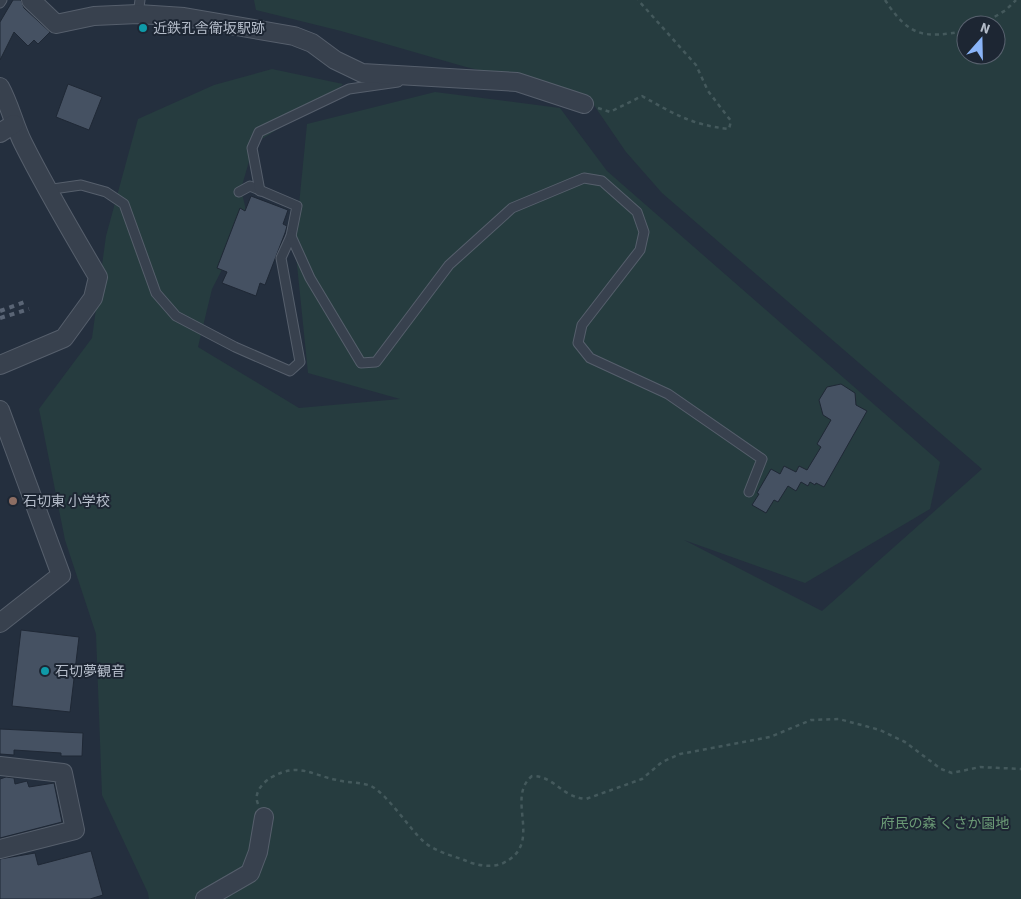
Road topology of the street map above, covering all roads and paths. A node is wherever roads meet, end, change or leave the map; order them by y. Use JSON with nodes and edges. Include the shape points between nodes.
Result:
{"nodes":[{"id":1,"x":31,"y":0,"type":"edge"},
{"id":2,"x":638,"y":0,"type":"edge"},
{"id":3,"x":885,"y":0,"type":"edge"},
{"id":4,"x":1016,"y":0,"type":"edge"},
{"id":5,"x":139,"y":7,"type":"edge"},
{"id":6,"x":998,"y":15,"type":"edge"},
{"id":7,"x":956,"y":32,"type":"edge"},
{"id":8,"x":441,"y":79,"type":"junction"},
{"id":9,"x":0,"y":87,"type":"edge"},
{"id":10,"x":584,"y":104,"type":"joint"},
{"id":11,"x":7,"y":129,"type":"edge"},
{"id":12,"x":46,"y":190,"type":"junction"},
{"id":13,"x":260,"y":190,"type":"junction"},
{"id":14,"x":239,"y":192,"type":"dead end"},
{"id":15,"x":291,"y":236,"type":"junction"},
{"id":16,"x":0,"y":365,"type":"edge"},
{"id":17,"x":0,"y":410,"type":"edge"},
{"id":18,"x":749,"y":492,"type":"dead end"},
{"id":19,"x":0,"y":623,"type":"edge"},
{"id":20,"x":0,"y":766,"type":"edge"},
{"id":21,"x":1021,"y":768,"type":"edge"},
{"id":22,"x":264,"y":817,"type":"joint"},
{"id":23,"x":0,"y":849,"type":"edge"},
{"id":24,"x":205,"y":899,"type":"edge"}],
"edges":[{"from":1,"to":5,"type":"street","via":[[56,24]]},
{"from":2,"to":10,"type":"path","via":[[696,65],[708,91],[731,121],[729,129],[703,126],[681,118],[642,96],[610,112]]},
{"from":3,"to":7,"type":"path","via":[[902,23],[912,30],[928,36]]},
{"from":4,"to":6,"type":"path"},
{"from":5,"to":8,"type":"street","via":[[277,32],[312,43],[335,60],[362,73]]},
{"from":8,"to":10,"type":"street","via":[[517,82]]},
{"from":8,"to":13,"type":"lane","via":[[408,80],[349,89],[259,132],[252,148]]},
{"from":9,"to":11,"type":"street","via":[[7,100]]},
{"from":11,"to":12,"type":"street"},
{"from":12,"to":15,"type":"lane","via":[[81,185],[106,192],[124,204],[156,293],[176,316],[290,372],[300,362],[282,258]]},
{"from":12,"to":16,"type":"street","via":[[98,277],[93,298],[64,338]]},
{"from":13,"to":14,"type":"lane","via":[[250,186]]},
{"from":13,"to":15,"type":"lane","via":[[297,206]]},
{"from":15,"to":18,"type":"lane","via":[[310,278],[361,363],[376,362],[449,265],[512,208],[584,178],[602,181],[637,212],[644,232],[640,250],[582,324],[578,343],[590,358],[668,394],[762,459]]},
{"from":17,"to":19,"type":"street","via":[[61,575]]},
{"from":20,"to":23,"type":"street","via":[[62,773],[75,830]]},
{"from":21,"to":22,"type":"path","via":[[980,767],[952,773],[941,769],[905,742],[880,730],[839,719],[811,720],[770,738],[680,754],[662,762],[642,779],[586,799],[563,792],[548,779],[532,776],[526,781],[520,797],[524,811],[524,837],[519,851],[499,865],[472,864],[433,849],[371,786],[334,780],[306,770],[281,772],[265,781],[256,801]]},
{"from":22,"to":24,"type":"street","via":[[258,852],[250,872]]}]}
